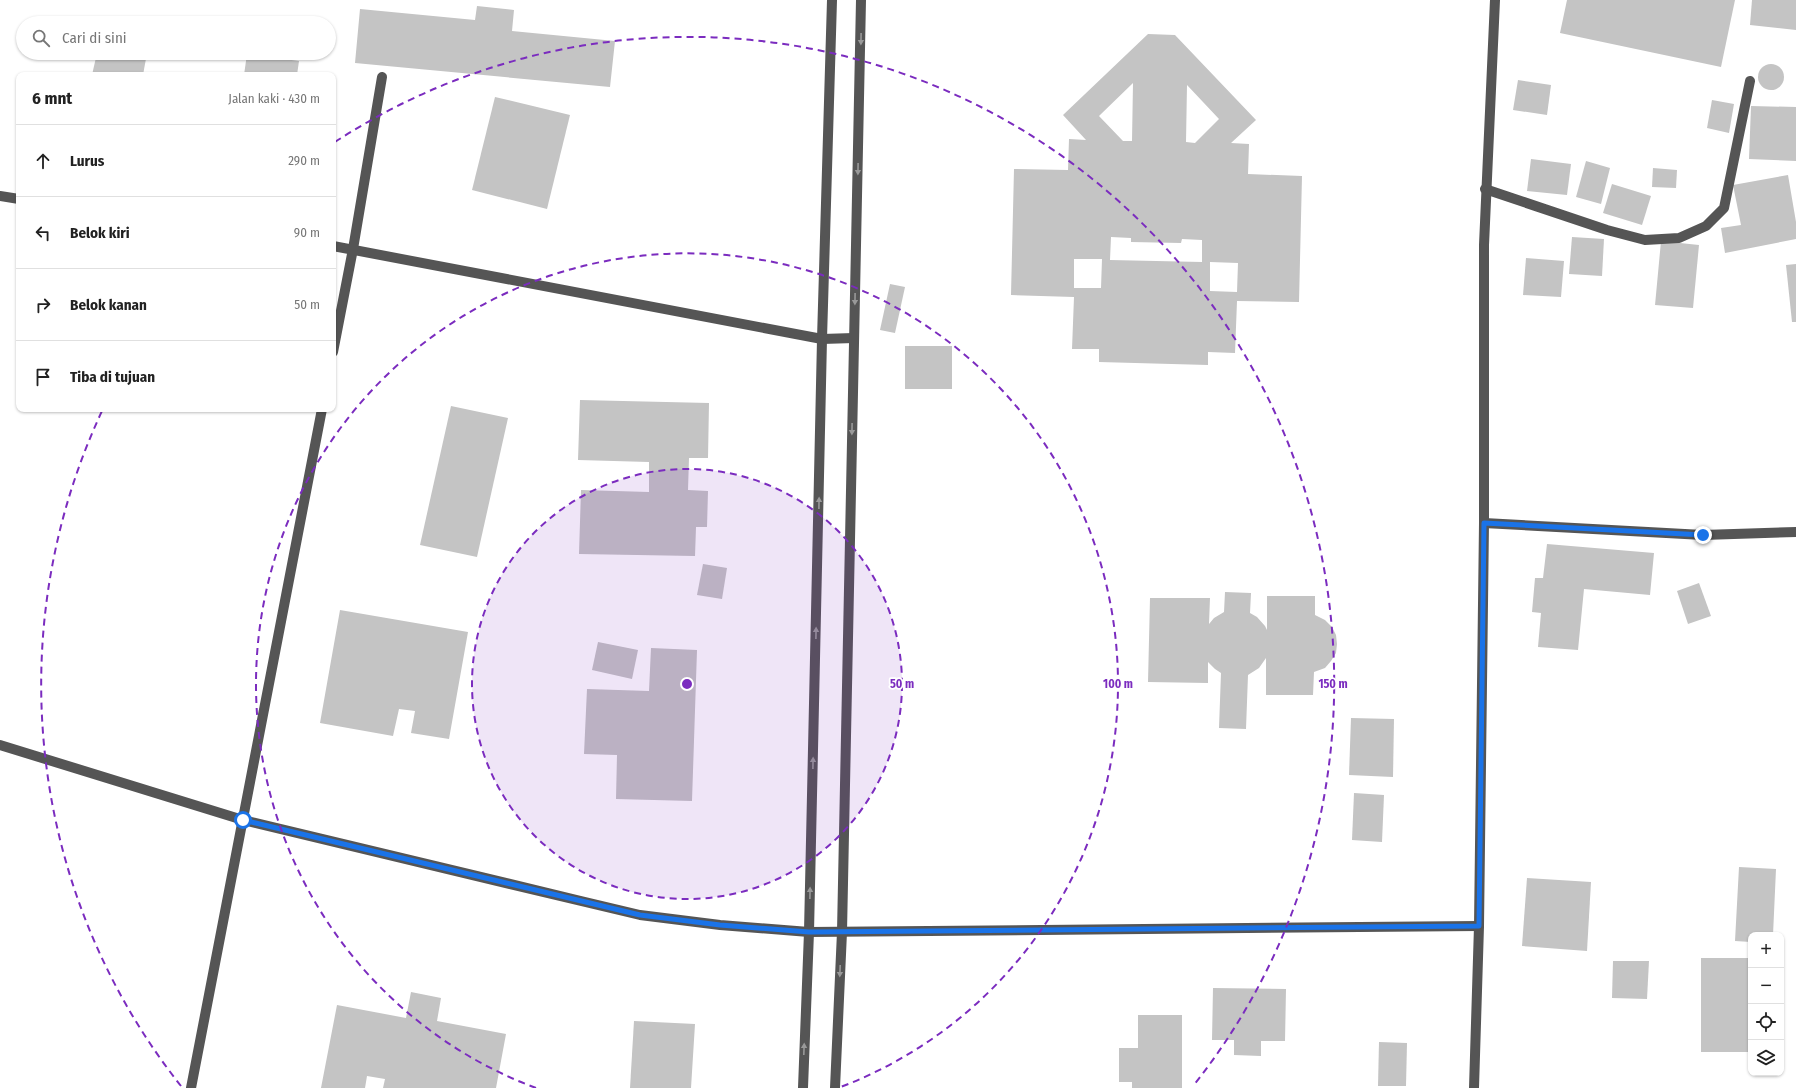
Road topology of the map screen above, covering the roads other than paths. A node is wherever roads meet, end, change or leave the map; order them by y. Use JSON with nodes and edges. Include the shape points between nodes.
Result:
{"nodes":[{"id":1,"x":832,"y":0,"type":"edge"},
{"id":2,"x":862,"y":0,"type":"edge"},
{"id":3,"x":1495,"y":0,"type":"edge"},
{"id":4,"x":382,"y":77,"type":"dead end"},
{"id":5,"x":1750,"y":81,"type":"dead end"},
{"id":6,"x":1485,"y":189,"type":"junction"},
{"id":7,"x":0,"y":196,"type":"edge"},
{"id":8,"x":16,"y":199,"type":"edge"},
{"id":9,"x":336,"y":246,"type":"edge"},
{"id":10,"x":353,"y":249,"type":"junction"},
{"id":11,"x":336,"y":337,"type":"edge"},
{"id":12,"x":854,"y":338,"type":"junction"},
{"id":13,"x":822,"y":339,"type":"junction"},
{"id":14,"x":321,"y":412,"type":"edge"},
{"id":15,"x":1484,"y":523,"type":"junction"},
{"id":16,"x":1796,"y":532,"type":"edge"},
{"id":17,"x":0,"y":745,"type":"edge"},
{"id":18,"x":243,"y":820,"type":"junction"},
{"id":19,"x":1479,"y":926,"type":"junction"},
{"id":20,"x":809,"y":932,"type":"junction"},
{"id":21,"x":842,"y":932,"type":"junction"},
{"id":22,"x":191,"y":1088,"type":"edge"},
{"id":23,"x":803,"y":1088,"type":"edge"},
{"id":24,"x":835,"y":1088,"type":"edge"},
{"id":25,"x":1474,"y":1088,"type":"edge"}],
"edges":[{"from":1,"to":13,"type":"street"},
{"from":2,"to":12,"type":"street","one_way":true},
{"from":3,"to":6,"type":"street"},
{"from":4,"to":10,"type":"street"},
{"from":5,"to":6,"type":"street","via":[[1724,208],[1706,226],[1679,238],[1639,239]]},
{"from":6,"to":15,"type":"street"},
{"from":7,"to":8,"type":"street"},
{"from":9,"to":10,"type":"street"},
{"from":10,"to":11,"type":"street"},
{"from":10,"to":13,"type":"street"},
{"from":12,"to":13,"type":"street"},
{"from":12,"to":21,"type":"street","one_way":true},
{"from":20,"to":13,"type":"street","one_way":true},
{"from":14,"to":18,"type":"street"},
{"from":15,"to":16,"type":"street","via":[[1703,535]]},
{"from":15,"to":19,"type":"street"},
{"from":17,"to":18,"type":"street"},
{"from":18,"to":20,"type":"street","via":[[640,915]]},
{"from":18,"to":22,"type":"street"},
{"from":19,"to":21,"type":"street"},
{"from":19,"to":25,"type":"street"},
{"from":20,"to":21,"type":"street"},
{"from":23,"to":20,"type":"street","one_way":true},
{"from":21,"to":24,"type":"street","one_way":true}]}
